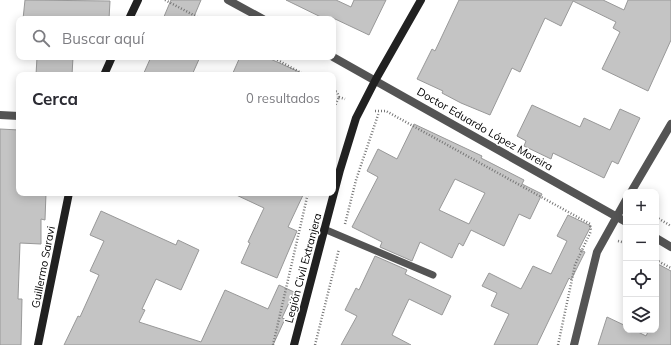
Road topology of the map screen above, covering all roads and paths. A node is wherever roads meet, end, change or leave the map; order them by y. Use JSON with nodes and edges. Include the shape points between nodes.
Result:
{"nodes":[{"id":1,"x":138,"y":0,"type":"edge"},
{"id":2,"x":165,"y":0,"type":"edge"},
{"id":3,"x":228,"y":0,"type":"edge"},
{"id":4,"x":421,"y":0,"type":"edge"},
{"id":5,"x":130,"y":16,"type":"edge"},
{"id":6,"x":195,"y":16,"type":"edge"},
{"id":7,"x":257,"y":16,"type":"edge"},
{"id":8,"x":336,"y":59,"type":"edge"},
{"id":9,"x":111,"y":60,"type":"edge"},
{"id":10,"x":278,"y":60,"type":"edge"},
{"id":11,"x":105,"y":72,"type":"edge"},
{"id":12,"x":300,"y":72,"type":"edge"},
{"id":13,"x":376,"y":79,"type":"junction"},
{"id":14,"x":336,"y":92,"type":"edge"},
{"id":15,"x":339,"y":97,"type":"junction"},
{"id":16,"x":345,"y":100,"type":"dead end"},
{"id":17,"x":336,"y":104,"type":"edge"},
{"id":18,"x":375,"y":111,"type":"dead end"},
{"id":19,"x":0,"y":115,"type":"edge"},
{"id":20,"x":16,"y":116,"type":"edge"},
{"id":21,"x":671,"y":124,"type":"edge"},
{"id":22,"x":336,"y":187,"type":"edge"},
{"id":23,"x":633,"y":189,"type":"edge"},
{"id":24,"x":68,"y":196,"type":"edge"},
{"id":25,"x":307,"y":196,"type":"edge"},
{"id":26,"x":334,"y":196,"type":"edge"},
{"id":27,"x":623,"y":205,"type":"edge"},
{"id":28,"x":616,"y":216,"type":"junction"},
{"id":29,"x":659,"y":219,"type":"edge"},
{"id":30,"x":623,"y":220,"type":"edge"},
{"id":31,"x":671,"y":226,"type":"edge"},
{"id":32,"x":324,"y":229,"type":"junction"},
{"id":33,"x":591,"y":231,"type":"dead end"},
{"id":34,"x":623,"y":240,"type":"edge"},
{"id":35,"x":659,"y":240,"type":"edge"},
{"id":36,"x":616,"y":241,"type":"dead end"},
{"id":37,"x":671,"y":247,"type":"edge"},
{"id":38,"x":658,"y":261,"type":"edge"},
{"id":39,"x":576,"y":265,"type":"dead end"},
{"id":40,"x":671,"y":268,"type":"edge"},
{"id":41,"x":433,"y":275,"type":"dead end"},
{"id":42,"x":38,"y":345,"type":"edge"},
{"id":43,"x":273,"y":345,"type":"edge"},
{"id":44,"x":294,"y":345,"type":"edge"},
{"id":45,"x":558,"y":345,"type":"edge"},
{"id":46,"x":574,"y":345,"type":"edge"}],
"edges":[{"from":1,"to":5,"type":"street"},
{"from":2,"to":6,"type":"path"},
{"from":3,"to":7,"type":"street"},
{"from":4,"to":13,"type":"street","name":"Legión Civil Extranjera"},
{"from":8,"to":13,"type":"street","name":"Doctor Eduardo López Moreira"},
{"from":9,"to":11,"type":"street"},
{"from":10,"to":12,"type":"path"},
{"from":13,"to":22,"type":"street","name":"Legión Civil Extranjera","via":[[356,118]]},
{"from":13,"to":28,"type":"street","name":"Doctor Eduardo López Moreira"},
{"from":14,"to":15,"type":"path"},
{"from":15,"to":16,"type":"path"},
{"from":15,"to":17,"type":"path"},
{"from":18,"to":33,"type":"path","via":[[386,111],[590,224]]},
{"from":19,"to":20,"type":"street"},
{"from":21,"to":23,"type":"street"},
{"from":24,"to":42,"type":"street","name":"Guillermo Saravi"},
{"from":25,"to":43,"type":"path","name":"Legión Civil Extranjera"},
{"from":26,"to":32,"type":"street","name":"Legión Civil Extranjera"},
{"from":27,"to":28,"type":"street"},
{"from":28,"to":30,"type":"street","name":"Doctor Eduardo López Moreira"},
{"from":28,"to":46,"type":"street","via":[[597,252]]},
{"from":29,"to":31,"type":"path"},
{"from":32,"to":41,"type":"lane"},
{"from":32,"to":44,"type":"street","name":"Legión Civil Extranjera"},
{"from":34,"to":36,"type":"path"},
{"from":35,"to":37,"type":"street"},
{"from":38,"to":40,"type":"path"},
{"from":39,"to":45,"type":"path"}]}
